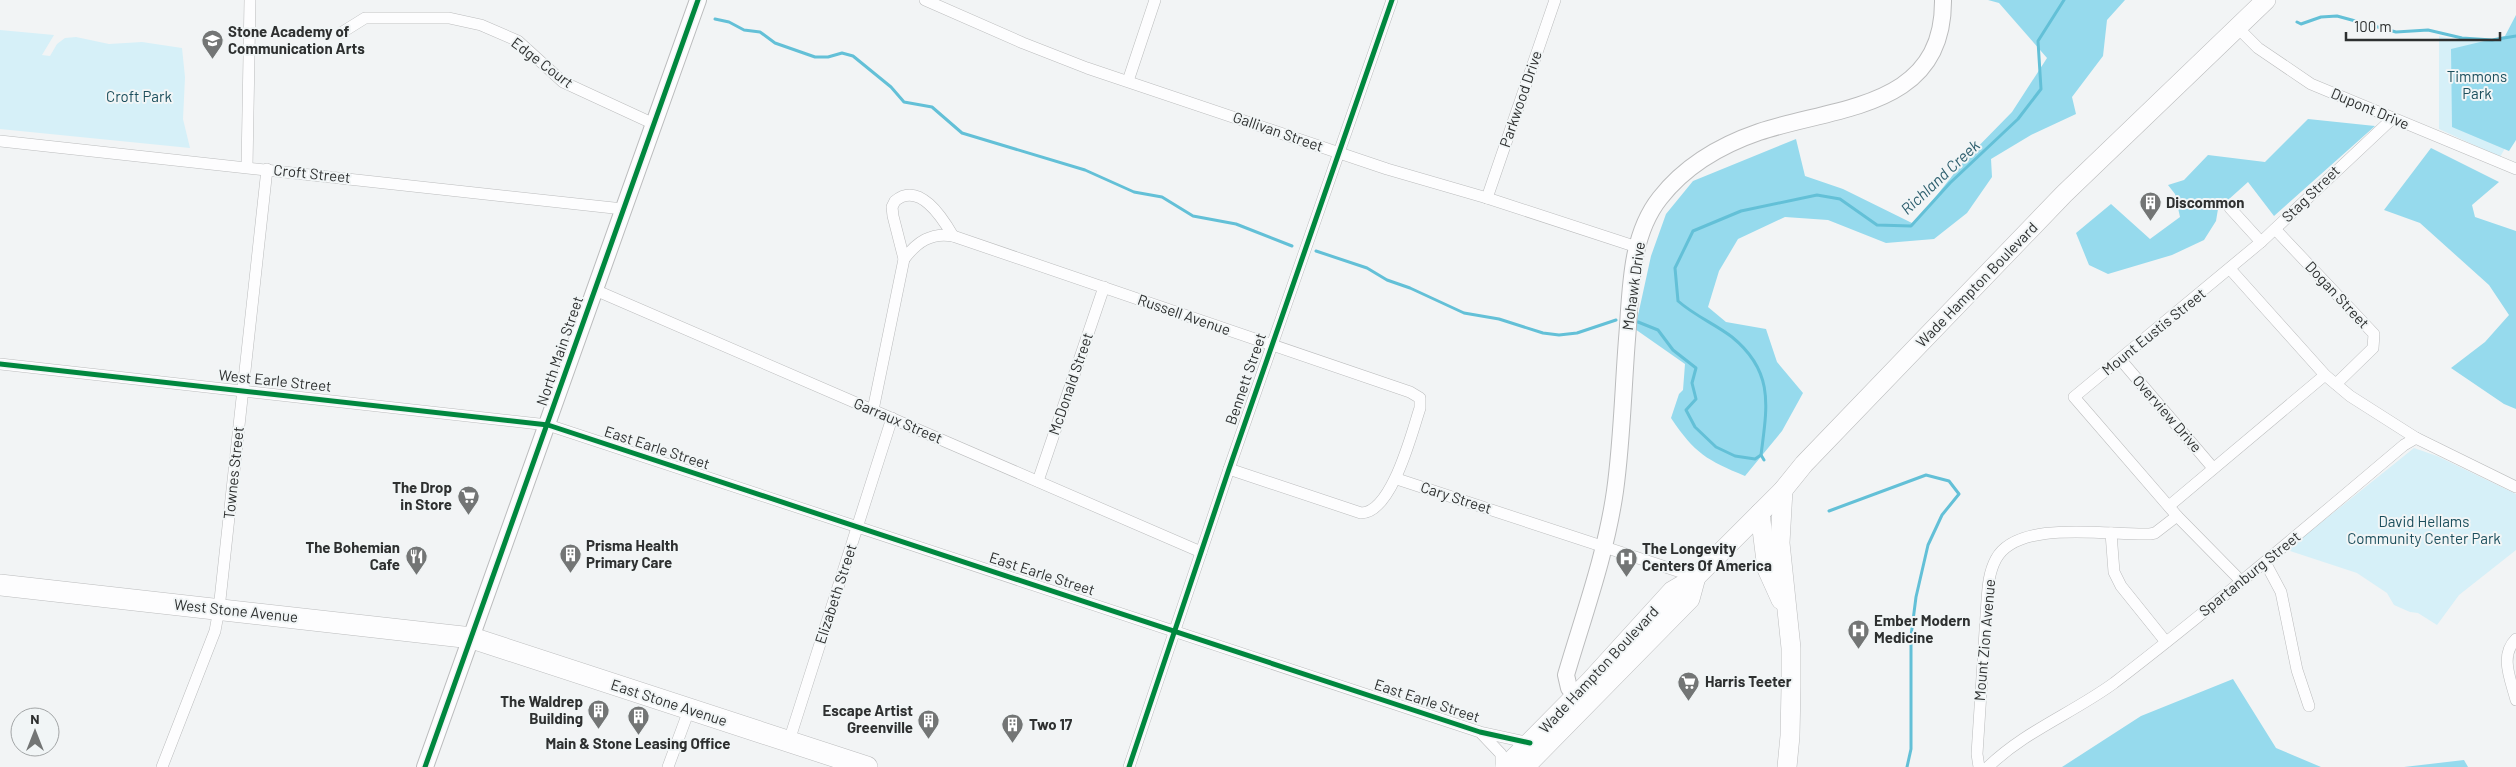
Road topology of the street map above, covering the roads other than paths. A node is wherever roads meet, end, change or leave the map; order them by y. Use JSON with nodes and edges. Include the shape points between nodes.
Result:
{"nodes":[{"id":1,"x":250,"y":0,"type":"edge"},
{"id":2,"x":698,"y":0,"type":"edge"},
{"id":3,"x":925,"y":0,"type":"edge"},
{"id":4,"x":1155,"y":0,"type":"edge"},
{"id":5,"x":1392,"y":0,"type":"edge"},
{"id":6,"x":1555,"y":0,"type":"edge"},
{"id":7,"x":1943,"y":0,"type":"edge"},
{"id":8,"x":2266,"y":0,"type":"edge"},
{"id":9,"x":2237,"y":27,"type":"junction"},
{"id":10,"x":340,"y":33,"type":"dead end"},
{"id":11,"x":1128,"y":82,"type":"junction"},
{"id":12,"x":2392,"y":119,"type":"junction"},
{"id":13,"x":654,"y":124,"type":"junction"},
{"id":14,"x":0,"y":141,"type":"edge"},
{"id":15,"x":1339,"y":152,"type":"junction"},
{"id":16,"x":247,"y":167,"type":"junction"},
{"id":17,"x":267,"y":169,"type":"junction"},
{"id":18,"x":2516,"y":169,"type":"edge"},
{"id":19,"x":1487,"y":198,"type":"junction"},
{"id":20,"x":2230,"y":208,"type":"dead end"},
{"id":21,"x":623,"y":209,"type":"junction"},
{"id":22,"x":2275,"y":229,"type":"junction"},
{"id":23,"x":953,"y":236,"type":"junction"},
{"id":24,"x":2261,"y":242,"type":"junction"},
{"id":25,"x":1637,"y":247,"type":"junction"},
{"id":26,"x":904,"y":259,"type":"junction"},
{"id":27,"x":2230,"y":269,"type":"junction"},
{"id":28,"x":1104,"y":287,"type":"junction"},
{"id":29,"x":595,"y":290,"type":"junction"},
{"id":30,"x":1271,"y":346,"type":"junction"},
{"id":31,"x":2120,"y":359,"type":"junction"},
{"id":32,"x":0,"y":364,"type":"edge"},
{"id":33,"x":2325,"y":375,"type":"junction"},
{"id":34,"x":2336,"y":384,"type":"junction"},
{"id":35,"x":243,"y":390,"type":"junction"},
{"id":36,"x":873,"y":410,"type":"junction"},
{"id":37,"x":892,"y":418,"type":"junction"},
{"id":38,"x":548,"y":425,"type":"junction"},
{"id":39,"x":2416,"y":438,"type":"junction"},
{"id":40,"x":2213,"y":468,"type":"junction"},
{"id":41,"x":1229,"y":469,"type":"junction"},
{"id":42,"x":1396,"y":479,"type":"junction"},
{"id":43,"x":1038,"y":481,"type":"junction"},
{"id":44,"x":2516,"y":487,"type":"edge"},
{"id":45,"x":1783,"y":490,"type":"junction"},
{"id":46,"x":2169,"y":506,"type":"junction"},
{"id":47,"x":1760,"y":513,"type":"junction"},
{"id":48,"x":2177,"y":516,"type":"junction"},
{"id":49,"x":858,"y":526,"type":"junction"},
{"id":50,"x":2111,"y":533,"type":"junction"},
{"id":51,"x":1605,"y":546,"type":"junction"},
{"id":52,"x":1201,"y":552,"type":"junction"},
{"id":53,"x":2265,"y":562,"type":"junction"},
{"id":54,"x":1696,"y":577,"type":"junction"},
{"id":55,"x":2241,"y":581,"type":"junction"},
{"id":56,"x":0,"y":585,"type":"edge"},
{"id":57,"x":220,"y":609,"type":"junction"},
{"id":58,"x":1786,"y":610,"type":"junction"},
{"id":59,"x":1174,"y":630,"type":"junction"},
{"id":60,"x":472,"y":638,"type":"junction"},
{"id":61,"x":2516,"y":639,"type":"edge"},
{"id":62,"x":2166,"y":642,"type":"junction"},
{"id":63,"x":2516,"y":700,"type":"edge"},
{"id":64,"x":1580,"y":701,"type":"junction"},
{"id":65,"x":2309,"y":706,"type":"dead end"},
{"id":66,"x":689,"y":710,"type":"junction"},
{"id":67,"x":1480,"y":732,"type":"junction"},
{"id":68,"x":789,"y":741,"type":"junction"},
{"id":69,"x":1530,"y":743,"type":"junction"},
{"id":70,"x":162,"y":767,"type":"edge"},
{"id":71,"x":425,"y":767,"type":"edge"},
{"id":72,"x":668,"y":767,"type":"edge"},
{"id":73,"x":866,"y":767,"type":"edge"},
{"id":74,"x":1130,"y":767,"type":"edge"},
{"id":75,"x":1503,"y":767,"type":"edge"},
{"id":76,"x":1525,"y":767,"type":"edge"},
{"id":77,"x":1786,"y":767,"type":"edge"},
{"id":78,"x":1980,"y":767,"type":"edge"},
{"id":79,"x":1988,"y":767,"type":"edge"}],
"edges":[{"from":1,"to":16,"type":"street"},
{"from":2,"to":13,"type":"street","name":"North Main Street"},
{"from":3,"to":11,"type":"street","name":"Gallivan Street","via":[[1023,44]]},
{"from":4,"to":11,"type":"street"},
{"from":5,"to":15,"type":"street","name":"Bennett Street"},
{"from":6,"to":19,"type":"street","name":"Parkwood Drive"},
{"from":7,"to":25,"type":"street","name":"Mohawk Drive","via":[[1940,35],[1928,61],[1910,82],[1868,103],[1760,132],[1719,149],[1682,174],[1663,194]]},
{"from":8,"to":9,"type":"main road","name":"Wade Hampton Boulevard"},
{"from":9,"to":12,"type":"street","name":"Dupont Drive","via":[[2258,48],[2311,84]]},
{"from":9,"to":45,"type":"main road","name":"Wade Hampton Boulevard","via":[[2064,194],[1804,464]]},
{"from":10,"to":13,"type":"street","name":"Edge Court","via":[[365,18],[448,18],[480,25],[518,41],[563,82]]},
{"from":11,"to":15,"type":"street","name":"Gallivan Street"},
{"from":12,"to":18,"type":"street","name":"Dupont Drive"},
{"from":12,"to":22,"type":"street","name":"Stag Street"},
{"from":13,"to":21,"type":"street","name":"North Main Street"},
{"from":14,"to":16,"type":"street","name":"Croft Street"},
{"from":15,"to":19,"type":"street","name":"Gallivan Street"},
{"from":15,"to":30,"type":"street","name":"Bennett Street"},
{"from":16,"to":17,"type":"street","name":"Croft Street"},
{"from":17,"to":21,"type":"street","name":"Croft Street"},
{"from":17,"to":35,"type":"street","name":"Townes Street"},
{"from":19,"to":25,"type":"street","name":"Gallivan Street"},
{"from":20,"to":24,"type":"street"},
{"from":21,"to":29,"type":"street","name":"North Main Street"},
{"from":22,"to":24,"type":"street","name":"Stag Street"},
{"from":22,"to":34,"type":"street","name":"Dogan Street","via":[[2374,334],[2373,348]]},
{"from":23,"to":26,"type":"street","name":"Russell Avenue","via":[[928,237],[911,249]]},
{"from":23,"to":26,"type":"street","via":[[930,205],[914,195],[900,197],[892,207]]},
{"from":23,"to":28,"type":"street","name":"Russell Avenue"},
{"from":24,"to":27,"type":"street","name":"Stag Street"},
{"from":25,"to":51,"type":"street","name":"Mohawk Drive","via":[[1616,475]]},
{"from":26,"to":36,"type":"street"},
{"from":27,"to":31,"type":"street","name":"Mount Eustis Street"},
{"from":27,"to":33,"type":"street"},
{"from":28,"to":30,"type":"street","name":"Russell Avenue"},
{"from":28,"to":43,"type":"street","name":"McDonald Street"},
{"from":29,"to":36,"type":"street","name":"Garraux Street"},
{"from":29,"to":38,"type":"street","name":"North Main Street"},
{"from":30,"to":41,"type":"street","name":"Bennett Street"},
{"from":30,"to":42,"type":"street","name":"Russell Avenue","via":[[1420,398],[1420,408]]},
{"from":31,"to":40,"type":"street","name":"Overview Drive"},
{"from":31,"to":46,"type":"street","name":"Mount Eustis Street","via":[[2074,398]]},
{"from":32,"to":35,"type":"street","name":"West Earle Street"},
{"from":33,"to":34,"type":"street"},
{"from":33,"to":40,"type":"street"},
{"from":34,"to":39,"type":"street"},
{"from":35,"to":38,"type":"street","name":"West Earle Street"},
{"from":35,"to":57,"type":"street","name":"Townes Street"},
{"from":36,"to":37,"type":"street","name":"Garraux Street"},
{"from":37,"to":43,"type":"street","name":"Garraux Street"},
{"from":37,"to":49,"type":"street","name":"Elizabeth Street"},
{"from":38,"to":49,"type":"street","name":"East Earle Street"},
{"from":38,"to":60,"type":"street","name":"North Main Street"},
{"from":39,"to":44,"type":"street"},
{"from":39,"to":53,"type":"street","name":"Spartanburg Street"},
{"from":40,"to":46,"type":"street"},
{"from":41,"to":42,"type":"street","via":[[1361,513],[1374,509]]},
{"from":41,"to":52,"type":"street","name":"Bennett Street"},
{"from":42,"to":51,"type":"street","name":"Cary Street"},
{"from":43,"to":52,"type":"street","name":"Garraux Street"},
{"from":45,"to":47,"type":"main road","name":"Wade Hampton Boulevard"},
{"from":45,"to":58,"type":"main road","via":[[1780,544]]},
{"from":46,"to":48,"type":"street","name":"Mount Eustis Street"},
{"from":47,"to":54,"type":"main road","name":"Wade Hampton Boulevard"},
{"from":47,"to":58,"type":"main road","via":[[1767,569]]},
{"from":48,"to":50,"type":"street","name":"Mount Zion Avenue","via":[[2155,533]]},
{"from":48,"to":55,"type":"street","name":"Mount Eustis Street"},
{"from":49,"to":59,"type":"street","name":"East Earle Street"},
{"from":49,"to":68,"type":"street","name":"Elizabeth Street"},
{"from":50,"to":62,"type":"street","via":[[2114,572],[2121,586]]},
{"from":50,"to":78,"type":"street","name":"Mount Zion Avenue","via":[[2060,531],[2036,534],[2002,550],[1996,558],[1989,576],[1987,600],[1977,754]]},
{"from":51,"to":54,"type":"street","name":"Cary Street"},
{"from":51,"to":64,"type":"street","name":"Mohawk Drive","via":[[1566,674],[1569,688]]},
{"from":52,"to":59,"type":"street","name":"Bennett Street"},
{"from":53,"to":55,"type":"street","name":"Spartanburg Street"},
{"from":53,"to":65,"type":"street","via":[[2281,592],[2296,670]]},
{"from":54,"to":64,"type":"main road","name":"Wade Hampton Boulevard","via":[[1672,591]]},
{"from":55,"to":62,"type":"street","name":"Spartanburg Street"},
{"from":56,"to":57,"type":"highway","name":"West Stone Avenue"},
{"from":57,"to":60,"type":"highway","name":"West Stone Avenue"},
{"from":57,"to":70,"type":"street","name":"Townes Street","via":[[215,630]]},
{"from":58,"to":77,"type":"main road","via":[[1791,648],[1791,687]]},
{"from":59,"to":67,"type":"street","name":"East Earle Street"},
{"from":59,"to":74,"type":"street","name":"Bennett Street"},
{"from":60,"to":66,"type":"highway","name":"East Stone Avenue"},
{"from":60,"to":71,"type":"street","name":"North Main Street"},
{"from":61,"to":63,"type":"street","via":[[2506,662]]},
{"from":62,"to":79,"type":"street","name":"Spartanburg Street","via":[[2111,684],[2025,736]]},
{"from":64,"to":69,"type":"main road","name":"Wade Hampton Boulevard"},
{"from":64,"to":76,"type":"main road","name":"Wade Hampton Boulevard"},
{"from":66,"to":68,"type":"highway","name":"East Stone Avenue"},
{"from":66,"to":72,"type":"street"},
{"from":67,"to":69,"type":"street","name":"East Earle Street"},
{"from":67,"to":75,"type":"street","name":"East Earle Street","via":[[1502,754]]},
{"from":68,"to":73,"type":"highway","name":"East Stone Avenue"},
{"from":69,"to":75,"type":"main road","name":"Wade Hampton Boulevard"}]}
